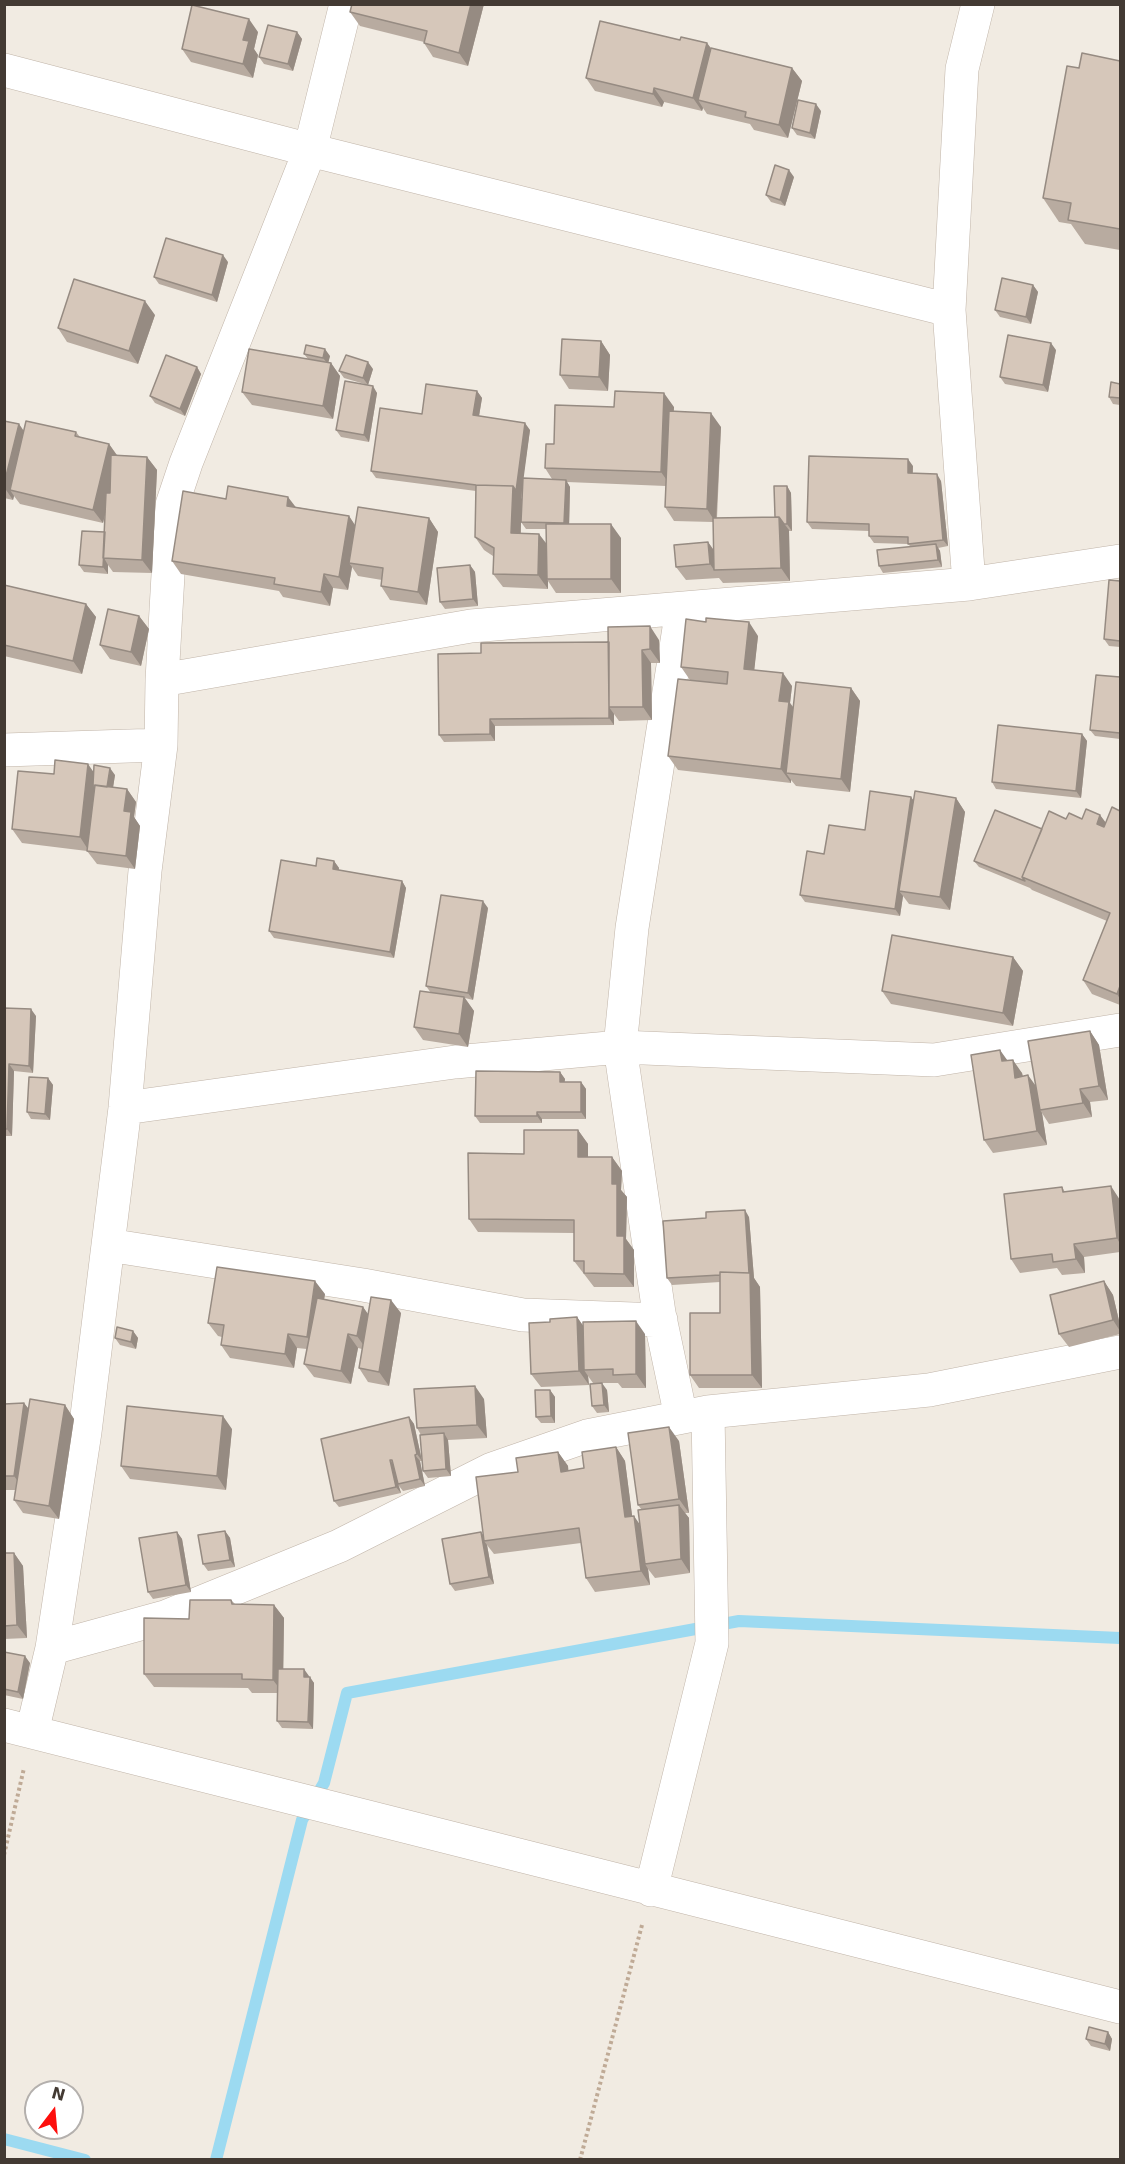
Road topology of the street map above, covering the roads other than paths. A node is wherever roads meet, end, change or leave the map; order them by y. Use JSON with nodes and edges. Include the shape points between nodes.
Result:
{"nodes":[{"id":1,"x":346,"y":4,"type":"edge"},
{"id":2,"x":978,"y":4,"type":"edge"},
{"id":3,"x":4,"y":70,"type":"edge"},
{"id":4,"x":310,"y":150,"type":"junction"},
{"id":5,"x":949,"y":310,"type":"junction"},
{"id":6,"x":1120,"y":561,"type":"edge"},
{"id":7,"x":969,"y":584,"type":"junction"},
{"id":8,"x":682,"y":609,"type":"junction"},
{"id":9,"x":162,"y":680,"type":"junction"},
{"id":10,"x":161,"y":745,"type":"junction"},
{"id":11,"x":4,"y":750,"type":"edge"},
{"id":12,"x":1120,"y":1030,"type":"edge"},
{"id":13,"x":620,"y":1047,"type":"junction"},
{"id":14,"x":125,"y":1108,"type":"junction"},
{"id":15,"x":108,"y":1245,"type":"junction"},
{"id":16,"x":661,"y":1320,"type":"junction"},
{"id":17,"x":1120,"y":1352,"type":"edge"},
{"id":18,"x":694,"y":1415,"type":"junction"},
{"id":19,"x":52,"y":1648,"type":"junction"},
{"id":20,"x":18,"y":1729,"type":"edge"},
{"id":21,"x":651,"y":1890,"type":"junction"},
{"id":22,"x":1120,"y":2007,"type":"edge"}],
"edges":[{"from":1,"to":4,"type":"street"},
{"from":2,"to":5,"type":"street","via":[[962,69]]},
{"from":3,"to":4,"type":"street"},
{"from":4,"to":5,"type":"street"},
{"from":4,"to":9,"type":"street","via":[[172,505]]},
{"from":5,"to":7,"type":"street"},
{"from":6,"to":7,"type":"street"},
{"from":7,"to":8,"type":"street"},
{"from":8,"to":9,"type":"street","via":[[471,626]]},
{"from":8,"to":13,"type":"street","via":[[632,928]]},
{"from":9,"to":10,"type":"street"},
{"from":10,"to":11,"type":"street"},
{"from":10,"to":14,"type":"street","via":[[145,871]]},
{"from":12,"to":13,"type":"street","via":[[934,1060]]},
{"from":13,"to":14,"type":"street","via":[[455,1062]]},
{"from":13,"to":16,"type":"street"},
{"from":14,"to":15,"type":"street"},
{"from":15,"to":16,"type":"street","via":[[523,1315]]},
{"from":15,"to":19,"type":"street","via":[[86,1432]]},
{"from":16,"to":18,"type":"street"},
{"from":17,"to":18,"type":"street","via":[[929,1390]]},
{"from":18,"to":19,"type":"street","via":[[587,1436],[492,1469],[339,1546],[165,1617]]},
{"from":18,"to":21,"type":"street","via":[[713,1608],[712,1642]]},
{"from":19,"to":20,"type":"street"},
{"from":20,"to":21,"type":"street"},
{"from":21,"to":22,"type":"street"}]}
